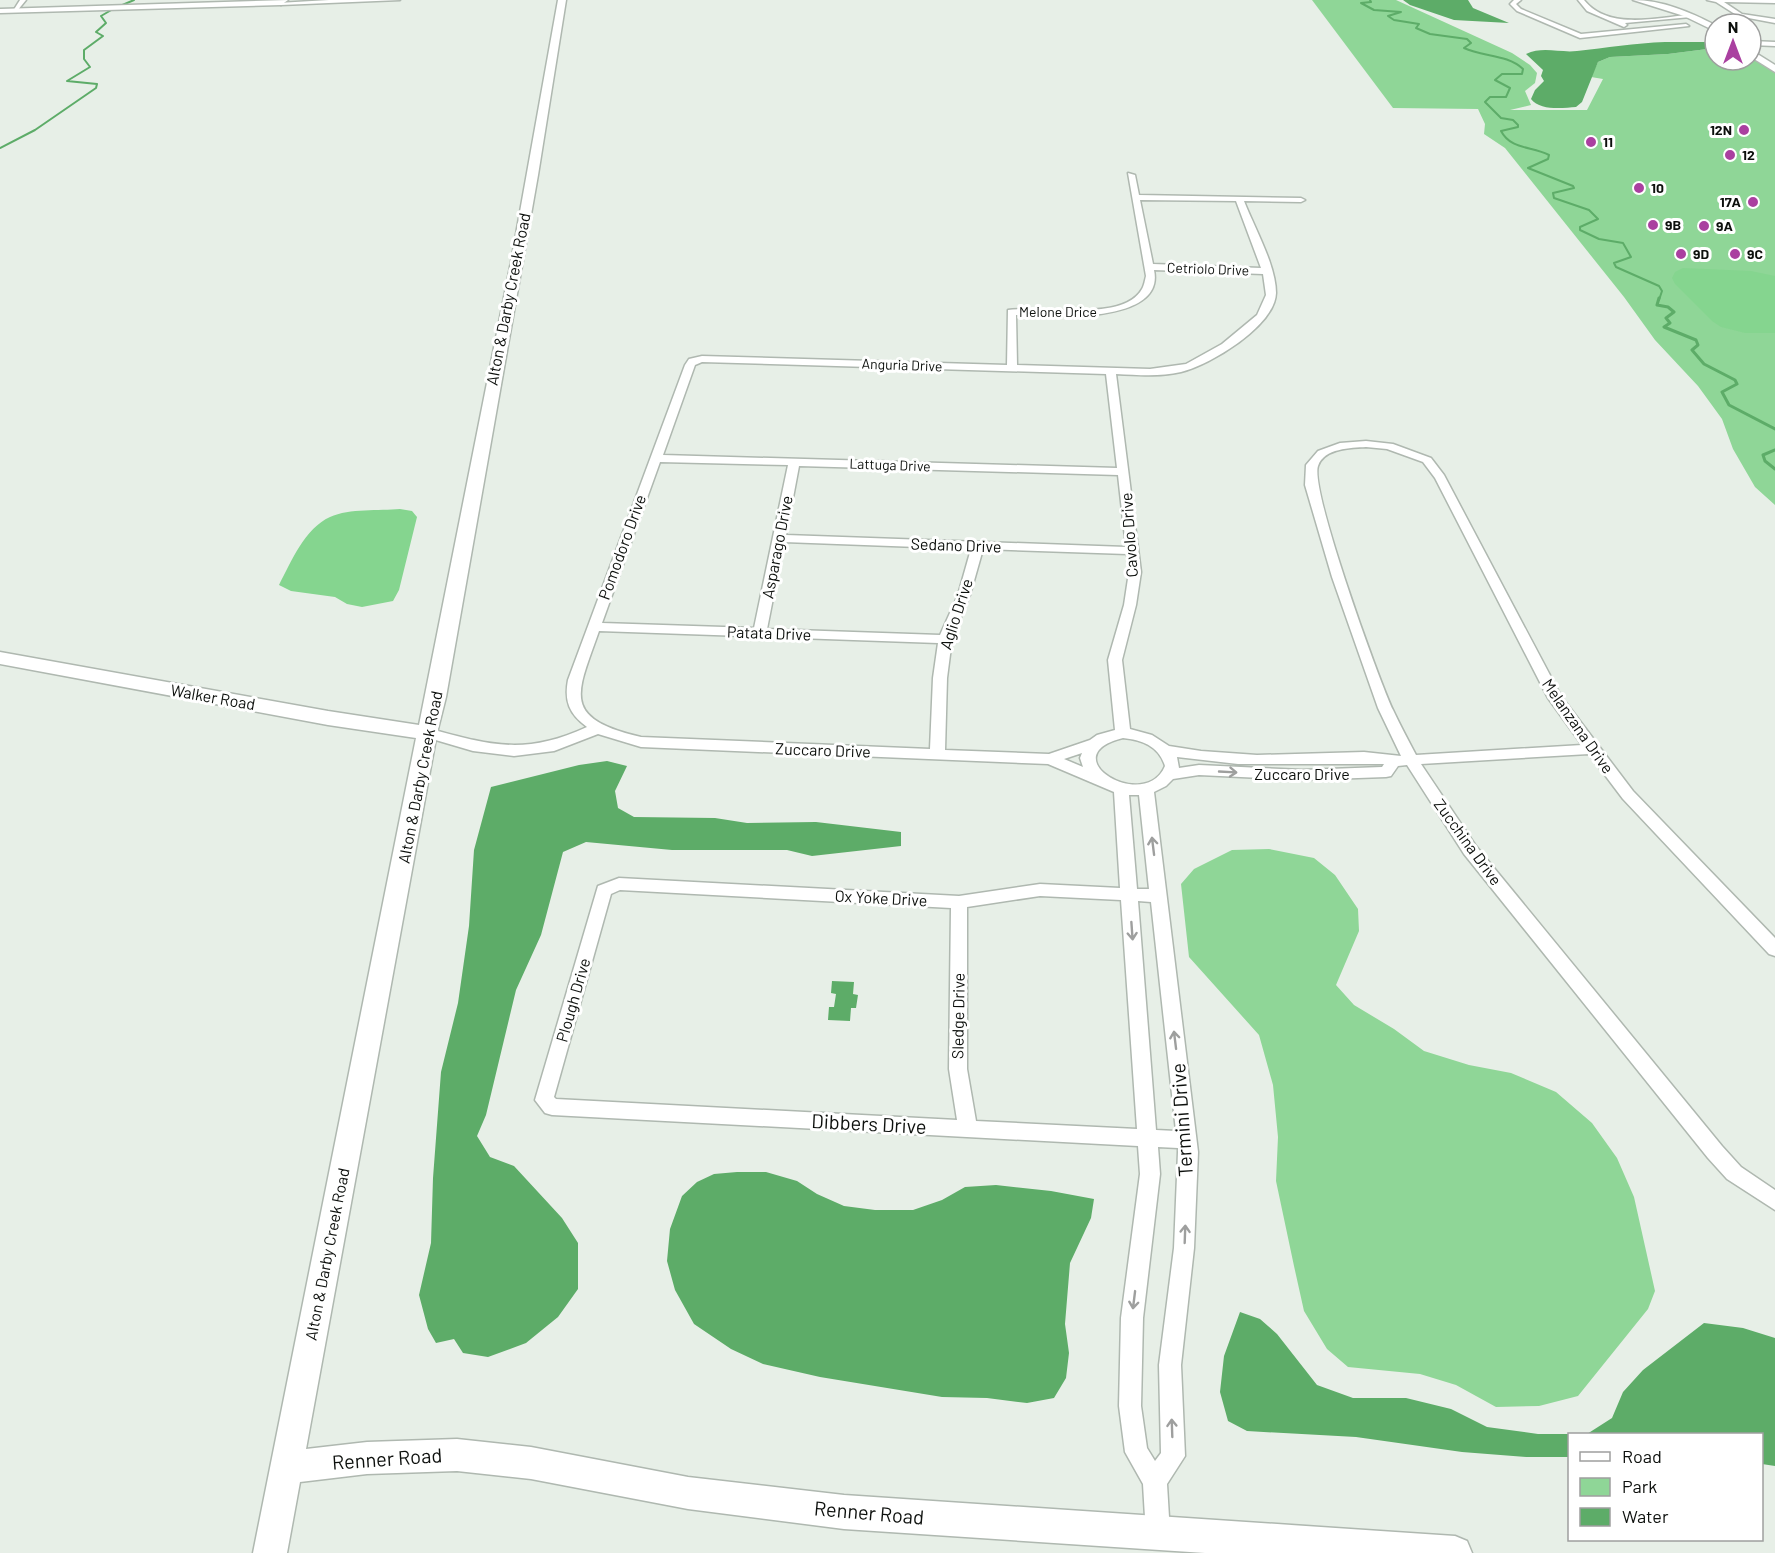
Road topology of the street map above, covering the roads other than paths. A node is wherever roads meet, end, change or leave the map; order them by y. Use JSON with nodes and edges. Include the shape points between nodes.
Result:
{"nodes":[{"id":1,"x":23,"y":0,"type":"edge"},
{"id":2,"x":397,"y":0,"type":"edge"},
{"id":3,"x":562,"y":0,"type":"edge"},
{"id":4,"x":1518,"y":0,"type":"edge"},
{"id":5,"x":1581,"y":0,"type":"edge"},
{"id":6,"x":1637,"y":0,"type":"edge"},
{"id":7,"x":1710,"y":0,"type":"edge"},
{"id":8,"x":1717,"y":0,"type":"edge"},
{"id":9,"x":1757,"y":0,"type":"edge"},
{"id":10,"x":1775,"y":1,"type":"edge"},
{"id":11,"x":282,"y":2,"type":"edge"},
{"id":12,"x":15,"y":10,"type":"junction"},
{"id":13,"x":0,"y":11,"type":"edge"},
{"id":14,"x":1670,"y":13,"type":"junction"},
{"id":15,"x":1703,"y":21,"type":"edge"},
{"id":16,"x":1775,"y":21,"type":"edge"},
{"id":17,"x":1616,"y":22,"type":"junction"},
{"id":18,"x":1686,"y":26,"type":"dead end"},
{"id":19,"x":1637,"y":30,"type":"junction"},
{"id":20,"x":1131,"y":175,"type":"dead end"},
{"id":21,"x":1136,"y":196,"type":"junction"},
{"id":22,"x":1239,"y":199,"type":"junction"},
{"id":23,"x":1301,"y":200,"type":"dead end"},
{"id":24,"x":1150,"y":267,"type":"junction"},
{"id":25,"x":1266,"y":271,"type":"junction"},
{"id":26,"x":693,"y":361,"type":"joint"},
{"id":27,"x":1012,"y":368,"type":"junction"},
{"id":28,"x":1111,"y":371,"type":"junction"},
{"id":29,"x":1366,"y":444,"type":"joint"},
{"id":30,"x":655,"y":458,"type":"junction"},
{"id":31,"x":794,"y":462,"type":"junction"},
{"id":32,"x":1124,"y":472,"type":"junction"},
{"id":33,"x":778,"y":538,"type":"junction"},
{"id":34,"x":978,"y":545,"type":"junction"},
{"id":35,"x":1134,"y":551,"type":"junction"},
{"id":36,"x":592,"y":627,"type":"junction"},
{"id":37,"x":760,"y":632,"type":"junction"},
{"id":38,"x":945,"y":639,"type":"junction"},
{"id":39,"x":0,"y":658,"type":"edge"},
{"id":40,"x":598,"y":728,"type":"junction"},
{"id":41,"x":427,"y":733,"type":"junction"},
{"id":42,"x":1123,"y":733,"type":"junction"},
{"id":43,"x":1093,"y":744,"type":"junction"},
{"id":44,"x":1165,"y":750,"type":"junction"},
{"id":45,"x":1591,"y":750,"type":"junction"},
{"id":46,"x":937,"y":755,"type":"junction"},
{"id":47,"x":1050,"y":759,"type":"junction"},
{"id":48,"x":1403,"y":761,"type":"junction"},
{"id":49,"x":1170,"y":774,"type":"junction"},
{"id":50,"x":1098,"y":779,"type":"junction"},
{"id":51,"x":1121,"y":789,"type":"junction"},
{"id":52,"x":1146,"y":789,"type":"junction"},
{"id":53,"x":604,"y":890,"type":"joint"},
{"id":54,"x":1129,"y":895,"type":"junction"},
{"id":55,"x":1159,"y":896,"type":"junction"},
{"id":56,"x":959,"y":902,"type":"junction"},
{"id":57,"x":1775,"y":949,"type":"edge"},
{"id":58,"x":552,"y":1107,"type":"joint"},
{"id":59,"x":968,"y":1129,"type":"junction"},
{"id":60,"x":1147,"y":1138,"type":"junction"},
{"id":61,"x":1187,"y":1140,"type":"junction"},
{"id":62,"x":1775,"y":1201,"type":"edge"},
{"id":63,"x":286,"y":1468,"type":"junction"},
{"id":64,"x":1155,"y":1481,"type":"junction"},
{"id":65,"x":1158,"y":1534,"type":"junction"},
{"id":66,"x":270,"y":1553,"type":"edge"},
{"id":67,"x":1455,"y":1553,"type":"edge"}],
"edges":[{"from":1,"to":12,"type":"street"},
{"from":2,"to":11,"type":"street"},
{"from":3,"to":41,"type":"main road","name":"Alton & Darby Creek Road","via":[[544,116]]},
{"from":4,"to":19,"type":"street","via":[[1513,4],[1519,10],[1580,36]]},
{"from":5,"to":17,"type":"street","via":[[1589,10]]},
{"from":6,"to":14,"type":"main road"},
{"from":7,"to":8,"type":"street"},
{"from":8,"to":9,"type":"street"},
{"from":8,"to":16,"type":"street","via":[[1740,15]]},
{"from":9,"to":10,"type":"street"},
{"from":11,"to":12,"type":"main road"},
{"from":12,"to":13,"type":"main road"},
{"from":14,"to":15,"type":"main road"},
{"from":14,"to":17,"type":"street"},
{"from":17,"to":19,"type":"street"},
{"from":18,"to":19,"type":"street"},
{"from":20,"to":21,"type":"street"},
{"from":21,"to":22,"type":"street"},
{"from":21,"to":24,"type":"street"},
{"from":22,"to":23,"type":"street"},
{"from":22,"to":25,"type":"street","name":"Anguria Drive"},
{"from":24,"to":25,"type":"street","name":"Cetriolo Drive"},
{"from":24,"to":27,"type":"street","name":"Melone Drice","via":[[1148,291],[1110,311],[1011,312]]},
{"from":25,"to":28,"type":"street","name":"Anguria Drive","via":[[1271,297],[1258,323],[1204,359],[1170,371]]},
{"from":26,"to":27,"type":"street","name":"Anguria Drive"},
{"from":26,"to":30,"type":"street","name":"Pomodoro Drive"},
{"from":27,"to":28,"type":"street","name":"Anguria Drive"},
{"from":28,"to":32,"type":"street","name":"Cavolo Drive"},
{"from":29,"to":45,"type":"street","name":"Melanzana Drive","via":[[1389,446],[1427,460],[1440,477],[1555,698]]},
{"from":29,"to":48,"type":"street","name":"Zucchina Drive","via":[[1340,446],[1322,453],[1312,465],[1311,485],[1338,577]]},
{"from":30,"to":31,"type":"street","name":"Lattuga Drive"},
{"from":30,"to":36,"type":"street","name":"Pomodoro Drive"},
{"from":31,"to":32,"type":"street","name":"Lattuga Drive"},
{"from":31,"to":33,"type":"street","name":"Asparago Drive"},
{"from":32,"to":35,"type":"street","name":"Cavolo Drive"},
{"from":33,"to":34,"type":"street","name":"Sedano Drive"},
{"from":33,"to":37,"type":"street","name":"Asparago Drive"},
{"from":34,"to":35,"type":"street","name":"Sedano Drive"},
{"from":34,"to":38,"type":"street","name":"Aglio Drive","via":[[964,594]]},
{"from":35,"to":42,"type":"street","name":"Cavolo Drive","via":[[1130,605],[1115,660]]},
{"from":36,"to":37,"type":"street","name":"Patata Drive"},
{"from":36,"to":40,"type":"street","name":"Pomodoro Drive","via":[[572,696],[579,713]]},
{"from":37,"to":38,"type":"street","name":"Patata Drive"},
{"from":38,"to":46,"type":"street","name":"Aglio Drive"},
{"from":39,"to":41,"type":"main road","name":"Walker Road"},
{"from":40,"to":41,"type":"street","via":[[559,746],[531,751],[494,750]]},
{"from":40,"to":46,"type":"street","name":"Zuccaro Drive","via":[[641,742]]},
{"from":41,"to":63,"type":"main road","name":"Alton & Darby Creek Road"},
{"from":42,"to":43,"type":"street"},
{"from":42,"to":44,"type":"street","via":[[1147,738]]},
{"from":43,"to":47,"type":"street","name":"Zuccaro Drive"},
{"from":43,"to":50,"type":"street","via":[[1086,761]]},
{"from":44,"to":48,"type":"street","name":"Zuccaro Drive","via":[[1197,756],[1376,756]]},
{"from":44,"to":49,"type":"street","via":[[1170,758]]},
{"from":45,"to":48,"type":"street","name":"Zuccaro Drive"},
{"from":45,"to":57,"type":"street","name":"Melanzana Drive","via":[[1662,832]]},
{"from":46,"to":47,"type":"street","name":"Zuccaro Drive"},
{"from":47,"to":50,"type":"street","name":"Zuccaro Drive"},
{"from":49,"to":48,"type":"street","name":"Zuccaro Drive","one_way":true,"via":[[1199,770],[1339,775],[1386,772]]},
{"from":48,"to":62,"type":"street","name":"Zucchina Drive","via":[[1470,850],[1715,1152],[1734,1173]]},
{"from":49,"to":52,"type":"street"},
{"from":50,"to":51,"type":"street"},
{"from":51,"to":52,"type":"street"},
{"from":51,"to":54,"type":"street","name":"Termini Drive"},
{"from":55,"to":52,"type":"street","name":"Termini Drive","one_way":true},
{"from":53,"to":56,"type":"street","name":"Ox Yoke Drive","via":[[619,884]]},
{"from":53,"to":58,"type":"street","name":"Plough Drive","via":[[544,1100]]},
{"from":54,"to":55,"type":"street","name":"Ox Yoke Drive"},
{"from":54,"to":56,"type":"street","name":"Ox Yoke Drive","via":[[1040,890]]},
{"from":54,"to":60,"type":"street","name":"Termini Drive","one_way":true},
{"from":61,"to":55,"type":"street","name":"Termini Drive","one_way":true},
{"from":56,"to":59,"type":"street","name":"Sledge Drive","via":[[958,1069]]},
{"from":58,"to":59,"type":"street","name":"Dibbers Drive"},
{"from":59,"to":60,"type":"street","name":"Dibbers Drive"},
{"from":60,"to":61,"type":"street","name":"Dibbers Drive"},
{"from":60,"to":64,"type":"street","name":"Termini Drive","one_way":true,"via":[[1150,1174],[1132,1318],[1130,1406],[1136,1452]]},
{"from":64,"to":61,"type":"street","name":"Termini Drive","one_way":true,"via":[[1173,1456],[1170,1365],[1184,1248]]},
{"from":63,"to":65,"type":"main road","name":"Renner Road","via":[[367,1458],[457,1455],[531,1463],[688,1493],[791,1506]]},
{"from":63,"to":66,"type":"main road","name":"Alton & Darby Creek Road"},
{"from":64,"to":65,"type":"street","name":"Termini Drive"},
{"from":65,"to":67,"type":"main road","name":"Renner Road"}]}
